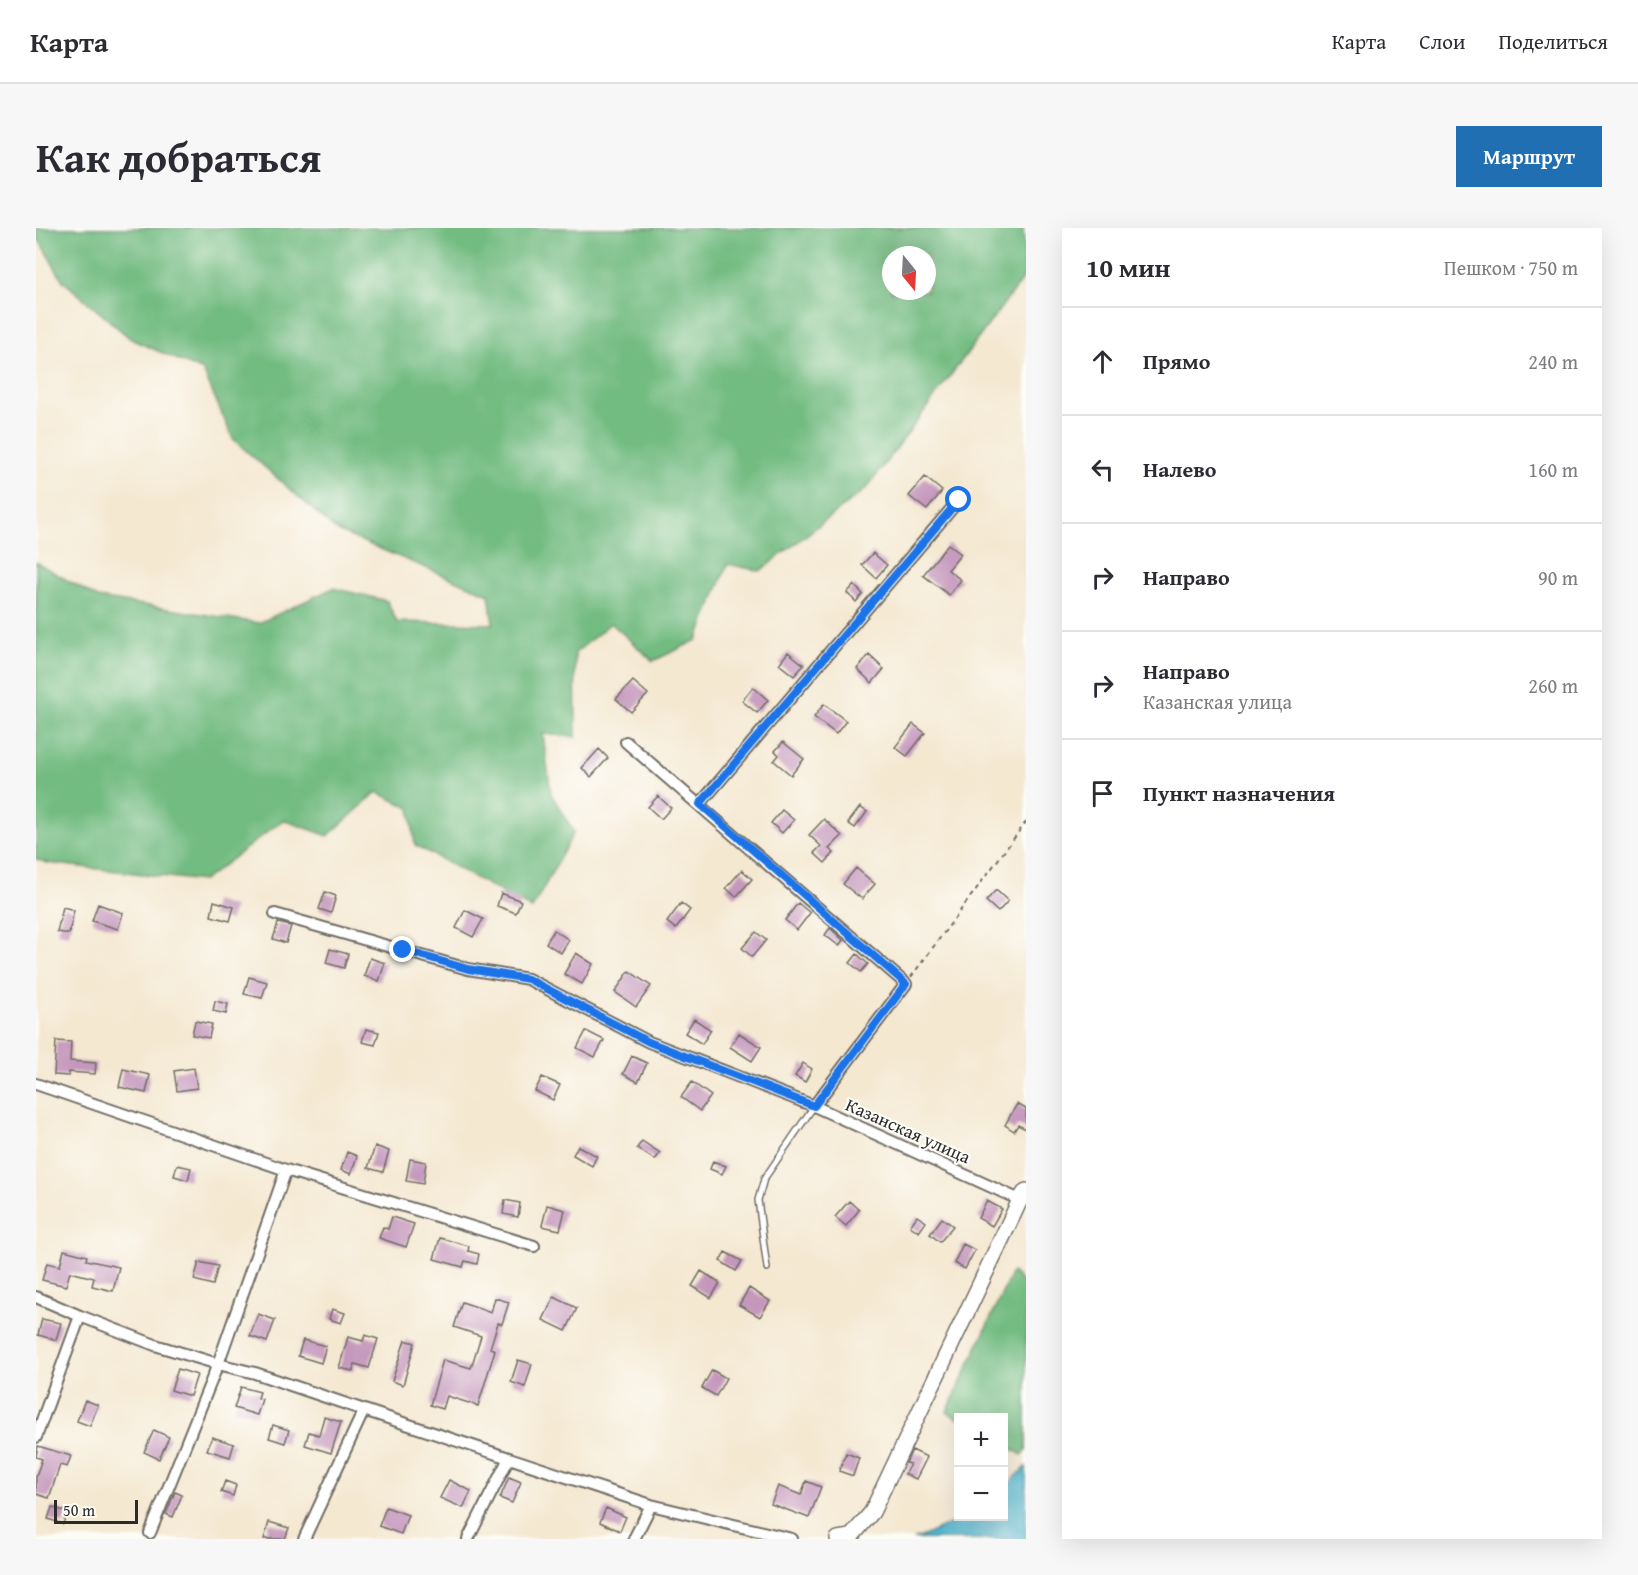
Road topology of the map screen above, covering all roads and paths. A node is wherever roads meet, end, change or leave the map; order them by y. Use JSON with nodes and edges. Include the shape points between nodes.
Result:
{"nodes":[{"id":1,"x":959,"y":500,"type":"dead end"},
{"id":2,"x":626,"y":742,"type":"dead end"},
{"id":3,"x":700,"y":804,"type":"junction"},
{"id":4,"x":1026,"y":822,"type":"edge"},
{"id":5,"x":275,"y":914,"type":"dead end"},
{"id":6,"x":906,"y":984,"type":"junction"},
{"id":7,"x":36,"y":1084,"type":"edge"},
{"id":8,"x":814,"y":1106,"type":"junction"},
{"id":9,"x":286,"y":1170,"type":"junction"},
{"id":10,"x":1023,"y":1196,"type":"edge"},
{"id":11,"x":534,"y":1246,"type":"dead end"},
{"id":12,"x":767,"y":1268,"type":"dead end"},
{"id":13,"x":36,"y":1297,"type":"edge"},
{"id":14,"x":80,"y":1316,"type":"junction"},
{"id":15,"x":218,"y":1364,"type":"junction"},
{"id":16,"x":363,"y":1410,"type":"junction"},
{"id":17,"x":36,"y":1437,"type":"edge"},
{"id":18,"x":509,"y":1458,"type":"junction"},
{"id":19,"x":651,"y":1505,"type":"junction"},
{"id":20,"x":150,"y":1533,"type":"dead end"},
{"id":21,"x":304,"y":1539,"type":"edge"},
{"id":22,"x":468,"y":1539,"type":"edge"},
{"id":23,"x":634,"y":1539,"type":"edge"},
{"id":24,"x":792,"y":1539,"type":"edge"},
{"id":25,"x":838,"y":1539,"type":"edge"}],
"edges":[{"from":1,"to":3,"type":"street"},
{"from":2,"to":3,"type":"street"},
{"from":3,"to":6,"type":"street"},
{"from":4,"to":6,"type":"path"},
{"from":5,"to":8,"type":"street","name":"Казанская улица","via":[[468,969],[528,979],[649,1042]]},
{"from":6,"to":8,"type":"street"},
{"from":7,"to":9,"type":"street"},
{"from":8,"to":10,"type":"street","name":"Казанская улица"},
{"from":8,"to":12,"type":"lane","via":[[764,1179],[758,1200]]},
{"from":9,"to":11,"type":"street"},
{"from":9,"to":15,"type":"street"},
{"from":10,"to":25,"type":"street","via":[[872,1512],[851,1537]]},
{"from":13,"to":14,"type":"street"},
{"from":14,"to":15,"type":"street"},
{"from":14,"to":17,"type":"street"},
{"from":15,"to":16,"type":"street","via":[[255,1372]]},
{"from":15,"to":20,"type":"street"},
{"from":16,"to":18,"type":"street"},
{"from":16,"to":21,"type":"street"},
{"from":18,"to":19,"type":"street"},
{"from":18,"to":22,"type":"street"},
{"from":19,"to":23,"type":"street"},
{"from":19,"to":24,"type":"street"}]}
